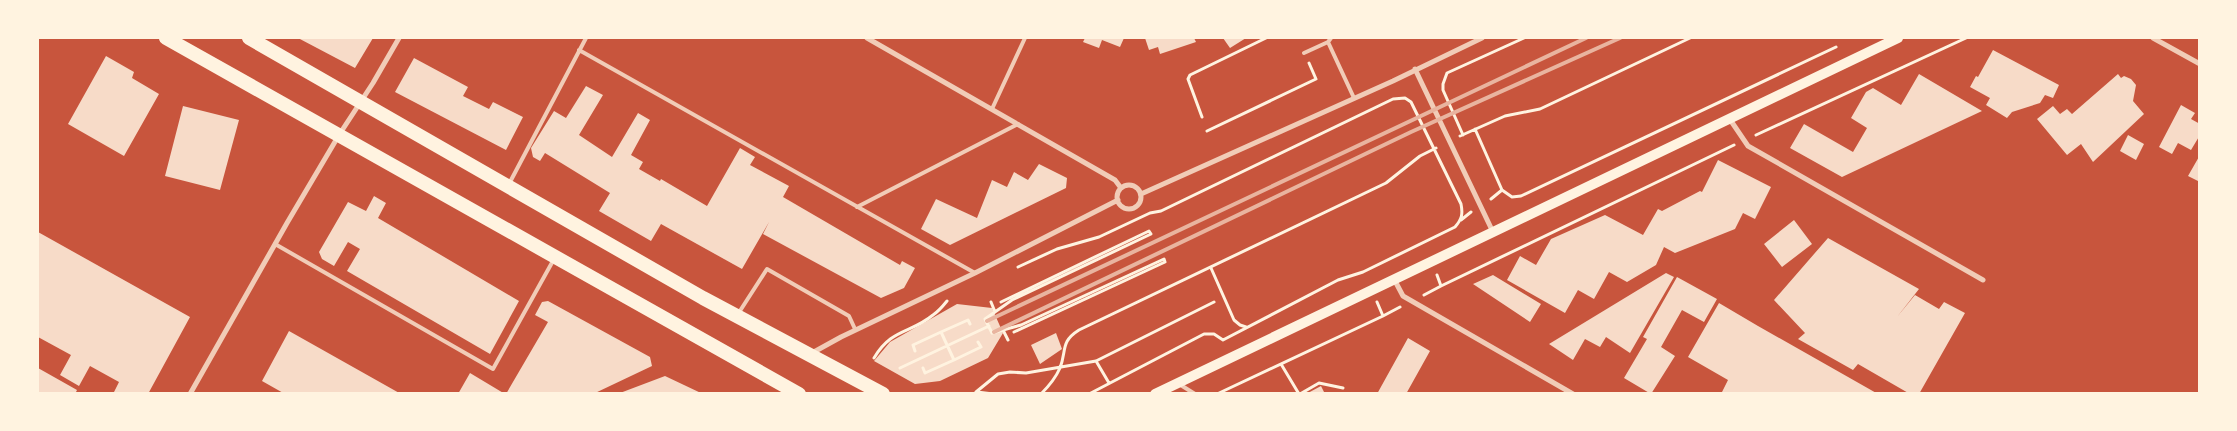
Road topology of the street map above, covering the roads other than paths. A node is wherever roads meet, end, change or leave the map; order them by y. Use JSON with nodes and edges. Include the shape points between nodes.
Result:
{"nodes":[{"id":1,"x":166,"y":38,"type":"edge"},
{"id":2,"x":249,"y":38,"type":"edge"},
{"id":3,"x":399,"y":38,"type":"edge"},
{"id":4,"x":586,"y":38,"type":"edge"},
{"id":5,"x":867,"y":38,"type":"edge"},
{"id":6,"x":1025,"y":38,"type":"edge"},
{"id":7,"x":1332,"y":38,"type":"edge"},
{"id":8,"x":1482,"y":38,"type":"edge"},
{"id":9,"x":1898,"y":38,"type":"edge"},
{"id":10,"x":2153,"y":38,"type":"edge"},
{"id":11,"x":1328,"y":42,"type":"junction"},
{"id":12,"x":579,"y":50,"type":"junction"},
{"id":13,"x":1304,"y":53,"type":"road end"},
{"id":14,"x":2200,"y":64,"type":"edge"},
{"id":15,"x":1415,"y":69,"type":"junction"},
{"id":16,"x":1354,"y":98,"type":"junction"},
{"id":17,"x":362,"y":101,"type":"junction"},
{"id":18,"x":992,"y":109,"type":"junction"},
{"id":19,"x":1729,"y":118,"type":"junction"},
{"id":20,"x":1018,"y":124,"type":"junction"},
{"id":21,"x":339,"y":135,"type":"junction"},
{"id":22,"x":508,"y":186,"type":"junction"},
{"id":23,"x":1121,"y":188,"type":"junction"},
{"id":24,"x":1141,"y":194,"type":"junction"},
{"id":25,"x":1118,"y":200,"type":"junction"},
{"id":26,"x":857,"y":207,"type":"junction"},
{"id":27,"x":1492,"y":230,"type":"junction"},
{"id":28,"x":275,"y":244,"type":"junction"},
{"id":29,"x":555,"y":256,"type":"junction"},
{"id":30,"x":975,"y":273,"type":"junction"},
{"id":31,"x":1394,"y":279,"type":"junction"},
{"id":32,"x":1983,"y":280,"type":"dead end"},
{"id":33,"x":736,"y":316,"type":"junction"},
{"id":34,"x":855,"y":330,"type":"junction"},
{"id":35,"x":810,"y":355,"type":"junction"},
{"id":36,"x":1177,"y":383,"type":"junction"},
{"id":37,"x":190,"y":394,"type":"edge"},
{"id":38,"x":799,"y":394,"type":"edge"},
{"id":39,"x":883,"y":394,"type":"edge"},
{"id":40,"x":1155,"y":394,"type":"edge"},
{"id":41,"x":1195,"y":394,"type":"edge"},
{"id":42,"x":1573,"y":394,"type":"edge"}],
"edges":[{"from":1,"to":21,"type":"highway"},
{"from":2,"to":17,"type":"highway"},
{"from":3,"to":17,"type":"street"},
{"from":4,"to":12,"type":"lane"},
{"from":5,"to":18,"type":"street"},
{"from":6,"to":18,"type":"lane"},
{"from":7,"to":11,"type":"lane"},
{"from":8,"to":15,"type":"street"},
{"from":9,"to":19,"type":"main road"},
{"from":10,"to":14,"type":"street"},
{"from":11,"to":13,"type":"lane"},
{"from":11,"to":16,"type":"lane"},
{"from":12,"to":22,"type":"lane"},
{"from":12,"to":26,"type":"lane"},
{"from":15,"to":16,"type":"street"},
{"from":15,"to":27,"type":"street"},
{"from":16,"to":24,"type":"street"},
{"from":17,"to":21,"type":"street"},
{"from":17,"to":22,"type":"highway"},
{"from":18,"to":20,"type":"street"},
{"from":19,"to":27,"type":"main road"},
{"from":19,"to":32,"type":"street","via":[[1748,146]]},
{"from":20,"to":23,"type":"street","via":[[1115,180]]},
{"from":20,"to":26,"type":"lane"},
{"from":21,"to":28,"type":"street"},
{"from":21,"to":29,"type":"highway"},
{"from":22,"to":33,"type":"highway"},
{"from":23,"to":24,"type":"street","via":[[1133,185]]},
{"from":23,"to":25,"type":"street"},
{"from":24,"to":25,"type":"street","via":[[1138,204],[1130,208],[1124,208]]},
{"from":25,"to":30,"type":"street"},
{"from":26,"to":30,"type":"lane"},
{"from":27,"to":31,"type":"main road"},
{"from":28,"to":29,"type":"lane","via":[[493,370]]},
{"from":28,"to":37,"type":"street"},
{"from":29,"to":38,"type":"highway"},
{"from":30,"to":34,"type":"street"},
{"from":31,"to":36,"type":"main road"},
{"from":31,"to":42,"type":"street","via":[[1402,296]]},
{"from":33,"to":34,"type":"lane","via":[[767,269],[849,316]]},
{"from":33,"to":35,"type":"highway"},
{"from":34,"to":35,"type":"street"},
{"from":35,"to":39,"type":"highway"},
{"from":36,"to":40,"type":"main road"},
{"from":36,"to":41,"type":"lane"}]}
